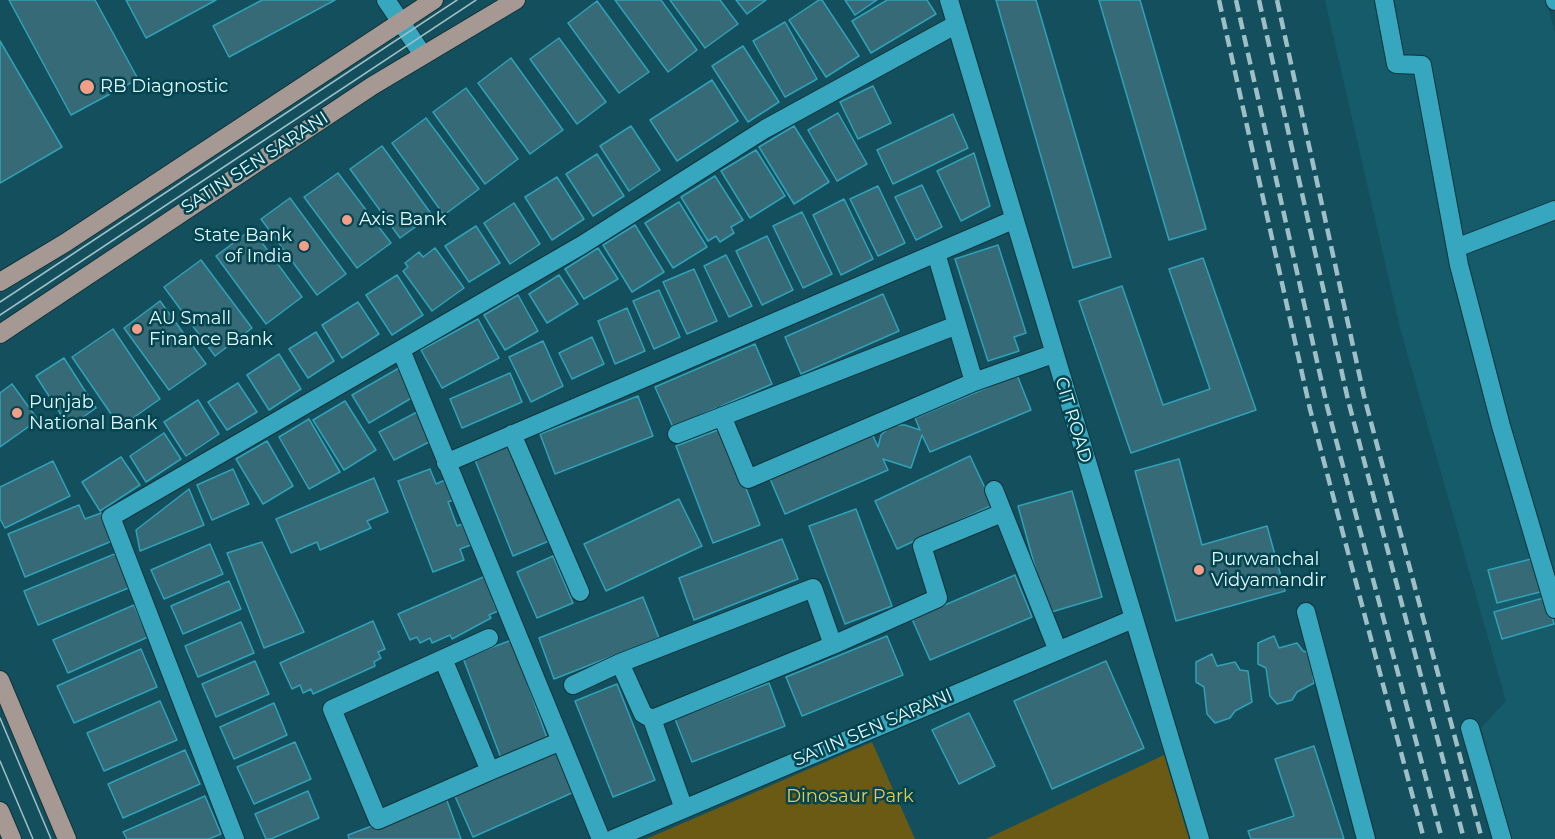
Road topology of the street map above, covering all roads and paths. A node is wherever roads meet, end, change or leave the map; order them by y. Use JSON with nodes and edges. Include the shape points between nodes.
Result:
{"nodes":[{"id":1,"x":386,"y":0,"type":"edge"},
{"id":2,"x":434,"y":0,"type":"edge"},
{"id":3,"x":516,"y":0,"type":"edge"},
{"id":4,"x":949,"y":0,"type":"edge"},
{"id":5,"x":1384,"y":0,"type":"edge"},
{"id":6,"x":400,"y":21,"type":"junction"},
{"id":7,"x":955,"y":25,"type":"junction"},
{"id":8,"x":423,"y":55,"type":"junction"},
{"id":9,"x":1555,"y":210,"type":"edge"},
{"id":10,"x":1013,"y":220,"type":"junction"},
{"id":11,"x":1456,"y":248,"type":"junction"},
{"id":12,"x":936,"y":253,"type":"junction"},
{"id":13,"x":0,"y":282,"type":"edge"},
{"id":14,"x":957,"y":325,"type":"junction"},
{"id":15,"x":0,"y":334,"type":"edge"},
{"id":16,"x":401,"y":350,"type":"junction"},
{"id":17,"x":1053,"y":354,"type":"junction"},
{"id":18,"x":974,"y":382,"type":"junction"},
{"id":19,"x":722,"y":416,"type":"junction"},
{"id":20,"x":512,"y":434,"type":"junction"},
{"id":21,"x":677,"y":434,"type":"dead end"},
{"id":22,"x":446,"y":463,"type":"junction"},
{"id":23,"x":994,"y":490,"type":"dead end"},
{"id":24,"x":1002,"y":513,"type":"junction"},
{"id":25,"x":580,"y":592,"type":"dead end"},
{"id":26,"x":1555,"y":609,"type":"edge"},
{"id":27,"x":1306,"y":612,"type":"dead end"},
{"id":28,"x":1133,"y":619,"type":"junction"},
{"id":29,"x":489,"y":638,"type":"dead end"},
{"id":30,"x":833,"y":645,"type":"junction"},
{"id":31,"x":1058,"y":651,"type":"junction"},
{"id":32,"x":443,"y":659,"type":"junction"},
{"id":33,"x":620,"y":663,"type":"junction"},
{"id":34,"x":0,"y":680,"type":"edge"},
{"id":35,"x":573,"y":685,"type":"dead end"},
{"id":36,"x":652,"y":719,"type":"junction"},
{"id":37,"x":1470,"y":728,"type":"dead end"},
{"id":38,"x":561,"y":741,"type":"junction"},
{"id":39,"x":490,"y":771,"type":"junction"},
{"id":40,"x":684,"y":808,"type":"junction"},
{"id":41,"x":0,"y":811,"type":"edge"},
{"id":42,"x":12,"y":839,"type":"edge"},
{"id":43,"x":68,"y":839,"type":"edge"},
{"id":44,"x":236,"y":839,"type":"edge"},
{"id":45,"x":601,"y":839,"type":"edge"},
{"id":46,"x":614,"y":839,"type":"edge"},
{"id":47,"x":1200,"y":839,"type":"edge"},
{"id":48,"x":1366,"y":839,"type":"edge"},
{"id":49,"x":1502,"y":839,"type":"edge"}],
"edges":[{"from":1,"to":6,"type":"street"},
{"from":2,"to":6,"type":"main road"},
{"from":3,"to":8,"type":"main road","name":"SATIN SEN SARANI"},
{"from":4,"to":7,"type":"street","name":"CIT ROAD"},
{"from":5,"to":11,"type":"street","via":[[1396,64],[1422,65]]},
{"from":6,"to":8,"type":"street"},
{"from":6,"to":13,"type":"main road"},
{"from":7,"to":10,"type":"street","name":"CIT ROAD"},
{"from":7,"to":16,"type":"street","via":[[765,129],[582,245]]},
{"from":8,"to":15,"type":"main road","name":"SATIN SEN SARANI"},
{"from":9,"to":11,"type":"street"},
{"from":10,"to":12,"type":"street"},
{"from":10,"to":17,"type":"street","name":"CIT ROAD"},
{"from":11,"to":26,"type":"street","via":[[1501,426]]},
{"from":12,"to":14,"type":"street"},
{"from":12,"to":20,"type":"street"},
{"from":14,"to":18,"type":"street"},
{"from":14,"to":19,"type":"street"},
{"from":16,"to":22,"type":"street"},
{"from":16,"to":44,"type":"street","via":[[111,517]]},
{"from":17,"to":18,"type":"street"},
{"from":17,"to":28,"type":"street","name":"CIT ROAD"},
{"from":18,"to":19,"type":"street","via":[[748,479]]},
{"from":19,"to":21,"type":"street"},
{"from":20,"to":22,"type":"street"},
{"from":20,"to":25,"type":"street"},
{"from":22,"to":38,"type":"street"},
{"from":23,"to":24,"type":"street"},
{"from":24,"to":30,"type":"street","via":[[922,546],[938,598]]},
{"from":24,"to":31,"type":"street"},
{"from":27,"to":48,"type":"street"},
{"from":28,"to":31,"type":"street","name":"SATIN SEN SARANI"},
{"from":28,"to":47,"type":"street","name":"CIT ROAD"},
{"from":29,"to":32,"type":"street"},
{"from":30,"to":33,"type":"street","via":[[813,588]]},
{"from":30,"to":36,"type":"street"},
{"from":31,"to":40,"type":"street","name":"SATIN SEN SARANI"},
{"from":32,"to":39,"type":"street"},
{"from":32,"to":39,"type":"street","via":[[332,709],[378,820]]},
{"from":33,"to":35,"type":"street"},
{"from":33,"to":36,"type":"street","via":[[643,714]]},
{"from":34,"to":43,"type":"main road"},
{"from":36,"to":40,"type":"street"},
{"from":37,"to":49,"type":"street"},
{"from":38,"to":39,"type":"street"},
{"from":38,"to":45,"type":"street"},
{"from":40,"to":46,"type":"street","name":"SATIN SEN SARANI"},
{"from":41,"to":42,"type":"main road"}]}
